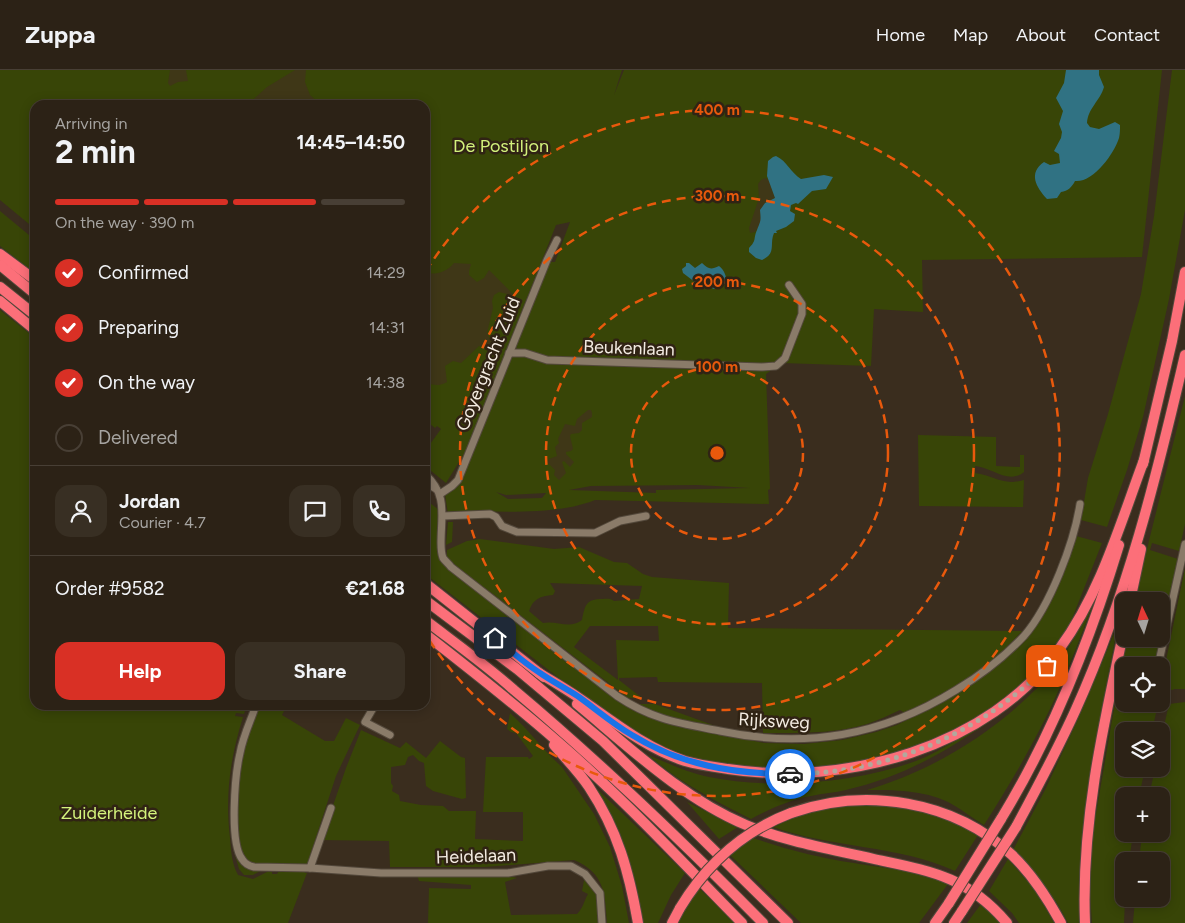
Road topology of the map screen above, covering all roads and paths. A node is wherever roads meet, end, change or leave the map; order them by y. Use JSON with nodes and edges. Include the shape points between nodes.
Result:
{"nodes":[{"id":1,"x":557,"y":240,"type":"dead end"},
{"id":2,"x":0,"y":254,"type":"edge"},
{"id":3,"x":0,"y":265,"type":"edge"},
{"id":4,"x":1185,"y":272,"type":"edge"},
{"id":5,"x":30,"y":276,"type":"edge"},
{"id":6,"x":789,"y":285,"type":"dead end"},
{"id":7,"x":0,"y":287,"type":"edge"},
{"id":8,"x":30,"y":290,"type":"edge"},
{"id":9,"x":0,"y":301,"type":"edge"},
{"id":10,"x":30,"y":311,"type":"edge"},
{"id":11,"x":30,"y":326,"type":"edge"},
{"id":12,"x":509,"y":353,"type":"junction"},
{"id":13,"x":1185,"y":355,"type":"edge"},
{"id":14,"x":1144,"y":460,"type":"junction"},
{"id":15,"x":430,"y":478,"type":"edge"},
{"id":16,"x":430,"y":486,"type":"edge"},
{"id":17,"x":439,"y":493,"type":"junction"},
{"id":18,"x":1150,"y":502,"type":"junction"},
{"id":19,"x":1080,"y":504,"type":"dead end"},
{"id":20,"x":646,"y":516,"type":"dead end"},
{"id":21,"x":443,"y":518,"type":"junction"},
{"id":22,"x":1185,"y":544,"type":"edge"},
{"id":23,"x":430,"y":587,"type":"edge"},
{"id":24,"x":1132,"y":592,"type":"edge"},
{"id":25,"x":430,"y":604,"type":"edge"},
{"id":26,"x":430,"y":624,"type":"edge"},
{"id":27,"x":430,"y":638,"type":"edge"},
{"id":28,"x":1120,"y":648,"type":"edge"},
{"id":29,"x":1160,"y":657,"type":"edge"},
{"id":30,"x":539,"y":672,"type":"junction"},
{"id":31,"x":254,"y":710,"type":"edge"},
{"id":32,"x":371,"y":710,"type":"edge"},
{"id":33,"x":535,"y":722,"type":"junction"},
{"id":34,"x":390,"y":735,"type":"dead end"},
{"id":35,"x":331,"y":808,"type":"dead end"},
{"id":36,"x":855,"y":854,"type":"junction"},
{"id":37,"x":310,"y":868,"type":"junction"},
{"id":38,"x":602,"y":923,"type":"edge"},
{"id":39,"x":638,"y":923,"type":"edge"},
{"id":40,"x":672,"y":923,"type":"edge"},
{"id":41,"x":742,"y":923,"type":"edge"},
{"id":42,"x":762,"y":923,"type":"edge"},
{"id":43,"x":788,"y":923,"type":"edge"},
{"id":44,"x":935,"y":923,"type":"edge"},
{"id":45,"x":954,"y":923,"type":"edge"},
{"id":46,"x":1007,"y":923,"type":"edge"},
{"id":47,"x":1012,"y":923,"type":"edge"},
{"id":48,"x":1061,"y":923,"type":"edge"},
{"id":49,"x":1085,"y":923,"type":"edge"}],
"edges":[{"from":1,"to":12,"type":"street","name":"Goyergracht Zuid"},
{"from":2,"to":5,"type":"highway"},
{"from":3,"to":8,"type":"highway"},
{"from":4,"to":14,"type":"highway"},
{"from":6,"to":12,"type":"street","name":"Beukenlaan","via":[[802,304],[802,314],[785,358],[776,366],[547,360],[525,353]]},
{"from":7,"to":10,"type":"highway"},
{"from":9,"to":11,"type":"highway"},
{"from":12,"to":17,"type":"street","name":"Goyergracht Zuid","via":[[458,480]]},
{"from":13,"to":18,"type":"highway"},
{"from":14,"to":30,"type":"highway","via":[[1096,587],[1072,632],[1047,666],[1017,694],[980,720],[938,742],[901,756],[808,774],[744,772],[693,763],[653,748]]},
{"from":14,"to":44,"type":"highway","bridge":true,"via":[[1111,573],[1080,659],[1036,757]]},
{"from":15,"to":17,"type":"street"},
{"from":16,"to":17,"type":"street"},
{"from":17,"to":21,"type":"street","name":"Rijksweg"},
{"from":18,"to":24,"type":"highway"},
{"from":18,"to":45,"type":"highway","bridge":true,"via":[[1092,672],[1051,762],[1016,827]]},
{"from":19,"to":21,"type":"street","name":"Rijksweg","via":[[1077,526],[1054,585],[1024,635],[1001,658],[974,680],[914,713],[864,731],[812,739],[740,736],[672,722],[637,709],[451,567],[442,557]]},
{"from":20,"to":21,"type":"street","via":[[620,521],[594,533],[517,532],[502,526],[490,514]]},
{"from":22,"to":29,"type":"street"},
{"from":23,"to":30,"type":"highway"},
{"from":25,"to":43,"type":"highway","via":[[517,669],[603,741]]},
{"from":26,"to":42,"type":"highway","via":[[514,689],[597,762]]},
{"from":27,"to":33,"type":"highway"},
{"from":28,"to":49,"type":"highway","via":[[1101,741],[1088,830]]},
{"from":30,"to":36,"type":"highway","via":[[701,803],[779,838]]},
{"from":31,"to":37,"type":"street","name":"Heidelaan","via":[[240,751],[236,780],[235,833],[240,858],[246,865],[254,867]]},
{"from":32,"to":34,"type":"street","via":[[365,722]]},
{"from":33,"to":39,"type":"highway","via":[[588,786],[615,834],[626,863]]},
{"from":33,"to":41,"type":"highway","via":[[607,788]]},
{"from":35,"to":37,"type":"street"},
{"from":36,"to":46,"type":"highway","via":[[951,879],[984,899]]},
{"from":36,"to":47,"type":"highway","via":[[892,858],[950,875],[982,894]]},
{"from":37,"to":38,"type":"street","name":"Heidelaan","via":[[381,873],[508,873],[548,866],[571,866],[585,874],[600,893]]},
{"from":40,"to":48,"type":"highway","bridge":true,"via":[[694,885],[728,849],[763,826],[790,813],[832,802],[877,800],[916,805],[975,828],[1012,855],[1046,896]]}]}
